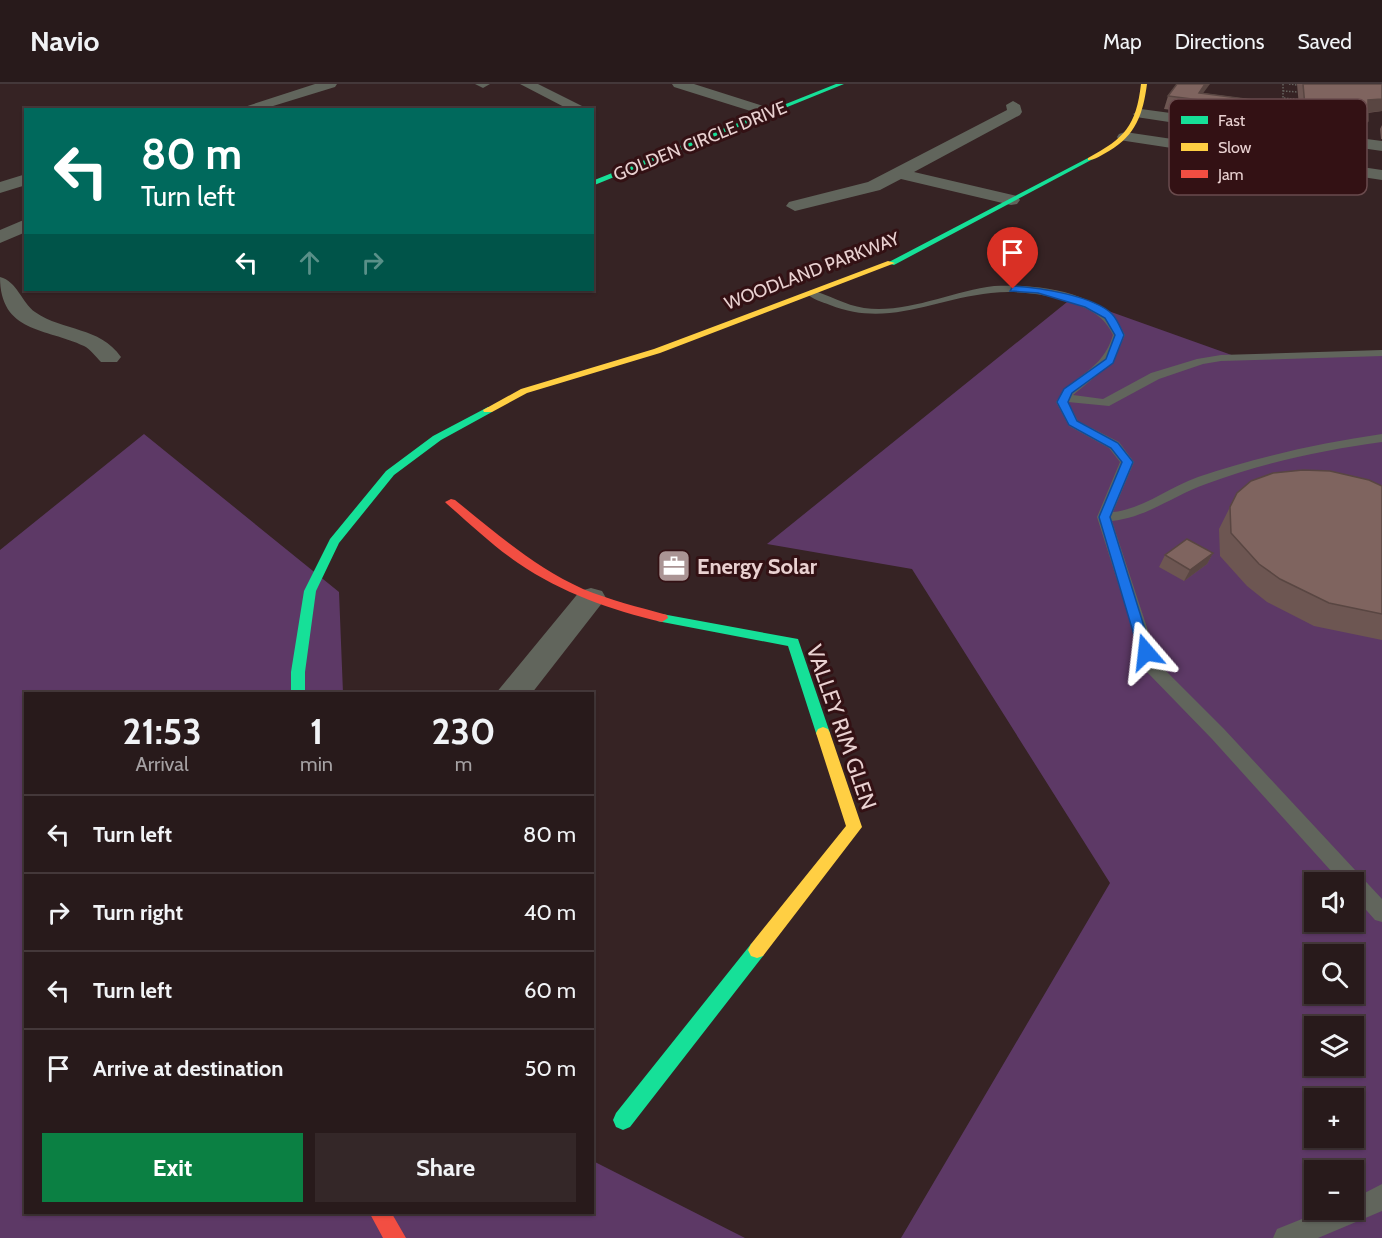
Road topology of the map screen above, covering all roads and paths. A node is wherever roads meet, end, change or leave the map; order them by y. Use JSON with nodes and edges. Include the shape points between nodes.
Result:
{"nodes":[{"id":1,"x":330,"y":84,"type":"edge"},
{"id":2,"x":527,"y":84,"type":"edge"},
{"id":3,"x":679,"y":84,"type":"edge"},
{"id":4,"x":841,"y":84,"type":"edge"},
{"id":5,"x":1144,"y":84,"type":"edge"},
{"id":6,"x":1283,"y":84,"type":"edge"},
{"id":7,"x":1289,"y":84,"type":"edge"},
{"id":8,"x":1297,"y":85,"type":"edge"},
{"id":9,"x":1283,"y":91,"type":"junction"},
{"id":10,"x":1298,"y":92,"type":"dead end"},
{"id":11,"x":285,"y":98,"type":"junction"},
{"id":12,"x":1290,"y":99,"type":"edge"},
{"id":13,"x":1013,"y":105,"type":"dead end"},
{"id":14,"x":310,"y":106,"type":"dead end"},
{"id":15,"x":249,"y":108,"type":"edge"},
{"id":16,"x":579,"y":108,"type":"edge"},
{"id":17,"x":771,"y":112,"type":"junction"},
{"id":18,"x":1141,"y":114,"type":"junction"},
{"id":19,"x":1169,"y":118,"type":"edge"},
{"id":20,"x":1125,"y":138,"type":"junction"},
{"id":21,"x":1169,"y":144,"type":"edge"},
{"id":22,"x":1367,"y":144,"type":"edge"},
{"id":23,"x":1382,"y":146,"type":"edge"},
{"id":24,"x":899,"y":173,"type":"junction"},
{"id":25,"x":1367,"y":173,"type":"edge"},
{"id":26,"x":1382,"y":175,"type":"edge"},
{"id":27,"x":24,"y":180,"type":"edge"},
{"id":28,"x":594,"y":183,"type":"edge"},
{"id":29,"x":0,"y":188,"type":"edge"},
{"id":30,"x":1011,"y":200,"type":"junction"},
{"id":31,"x":795,"y":206,"type":"dead end"},
{"id":32,"x":14,"y":210,"type":"edge"},
{"id":33,"x":0,"y":237,"type":"edge"},
{"id":34,"x":0,"y":283,"type":"edge"},
{"id":35,"x":811,"y":293,"type":"junction"},
{"id":36,"x":1382,"y":353,"type":"edge"},
{"id":37,"x":110,"y":357,"type":"dead end"},
{"id":38,"x":1065,"y":397,"type":"junction"},
{"id":39,"x":1382,"y":438,"type":"edge"},
{"id":40,"x":451,"y":502,"type":"dead end"},
{"id":41,"x":1104,"y":517,"type":"junction"},
{"id":42,"x":591,"y":598,"type":"junction"},
{"id":43,"x":298,"y":692,"type":"edge"},
{"id":44,"x":514,"y":692,"type":"edge"},
{"id":45,"x":1382,"y":913,"type":"edge"},
{"id":46,"x":623,"y":1120,"type":"dead end"},
{"id":47,"x":1382,"y":1197,"type":"edge"},
{"id":48,"x":380,"y":1214,"type":"edge"},
{"id":49,"x":395,"y":1238,"type":"edge"},
{"id":50,"x":1286,"y":1238,"type":"edge"}],
"edges":[{"from":1,"to":11,"type":"street"},
{"from":2,"to":16,"type":"street"},
{"from":3,"to":17,"type":"street"},
{"from":4,"to":17,"type":"street","name":"GOLDEN CIRCLE DRIVE"},
{"from":5,"to":18,"type":"street","name":"WOODLAND PARKWAY"},
{"from":6,"to":9,"type":"path"},
{"from":7,"to":8,"type":"path"},
{"from":9,"to":10,"type":"path"},
{"from":9,"to":12,"type":"path","via":[[1283,98]]},
{"from":11,"to":14,"type":"street"},
{"from":11,"to":15,"type":"street"},
{"from":13,"to":24,"type":"street","via":[[1015,112]]},
{"from":17,"to":28,"type":"street","name":"GOLDEN CIRCLE DRIVE"},
{"from":18,"to":19,"type":"street"},
{"from":18,"to":20,"type":"street","name":"WOODLAND PARKWAY"},
{"from":20,"to":21,"type":"street"},
{"from":20,"to":30,"type":"street","name":"WOODLAND PARKWAY"},
{"from":22,"to":23,"type":"street"},
{"from":24,"to":30,"type":"street"},
{"from":24,"to":31,"type":"street","via":[[874,186]]},
{"from":25,"to":26,"type":"street"},
{"from":27,"to":29,"type":"street"},
{"from":30,"to":35,"type":"street","name":"WOODLAND PARKWAY","via":[[894,262]]},
{"from":32,"to":33,"type":"street"},
{"from":34,"to":37,"type":"street","via":[[26,316],[94,342]]},
{"from":35,"to":38,"type":"lane","via":[[870,312],[898,311],[992,289],[1039,290],[1088,305],[1109,316],[1119,335],[1117,348],[1110,361]]},
{"from":35,"to":43,"type":"street","name":"WOODLAND PARKWAY","via":[[657,351],[524,391],[437,438],[390,473],[334,542],[310,591]]},
{"from":36,"to":38,"type":"lane","via":[[1221,358],[1155,375],[1105,403]]},
{"from":38,"to":41,"type":"lane","via":[[1062,402],[1072,423],[1114,445],[1127,462]]},
{"from":39,"to":41,"type":"lane","via":[[1239,469],[1196,482],[1140,512]]},
{"from":40,"to":42,"type":"street","name":"VALLEY RIM GLEN","via":[[533,568]]},
{"from":41,"to":45,"type":"lane","via":[[1152,667]]},
{"from":42,"to":44,"type":"street"},
{"from":42,"to":46,"type":"street","name":"VALLEY RIM GLEN","via":[[626,610],[794,642],[854,827]]},
{"from":47,"to":50,"type":"lane"},
{"from":48,"to":49,"type":"street"}]}
